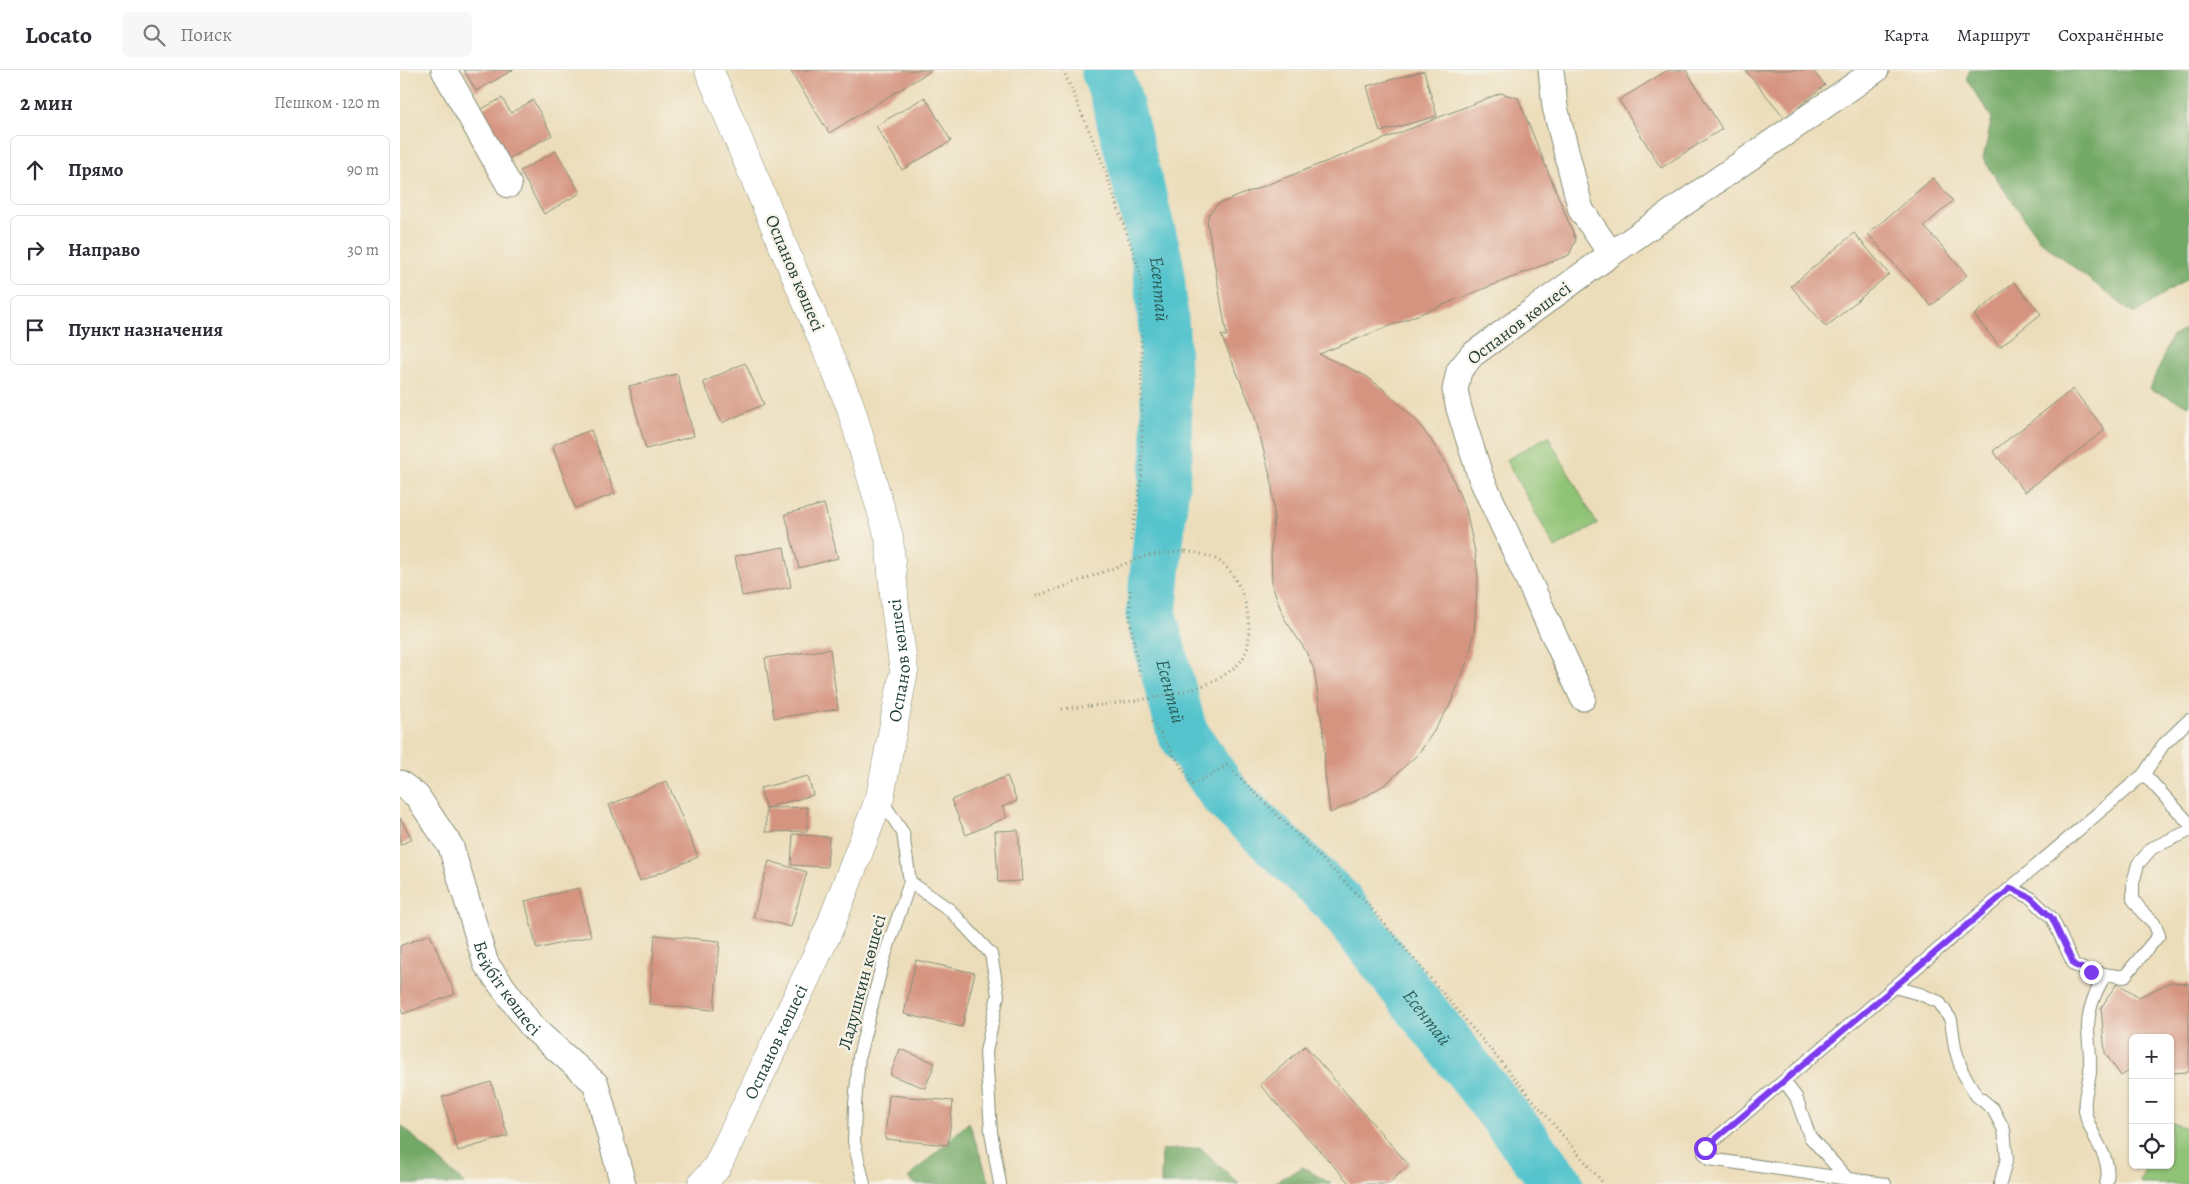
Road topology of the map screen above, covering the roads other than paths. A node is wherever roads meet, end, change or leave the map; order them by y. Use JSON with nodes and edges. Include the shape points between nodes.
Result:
{"nodes":[{"id":1,"x":444,"y":70,"type":"edge"},
{"id":2,"x":709,"y":70,"type":"edge"},
{"id":3,"x":1551,"y":70,"type":"edge"},
{"id":4,"x":1876,"y":70,"type":"edge"},
{"id":5,"x":509,"y":185,"type":"dead end"},
{"id":6,"x":1611,"y":254,"type":"junction"},
{"id":7,"x":1583,"y":698,"type":"dead end"},
{"id":8,"x":2189,"y":720,"type":"edge"},
{"id":9,"x":2144,"y":774,"type":"junction"},
{"id":10,"x":400,"y":783,"type":"edge"},
{"id":11,"x":880,"y":797,"type":"junction"},
{"id":12,"x":2189,"y":823,"type":"edge"},
{"id":13,"x":2189,"y":831,"type":"edge"},
{"id":14,"x":910,"y":882,"type":"junction"},
{"id":15,"x":2011,"y":888,"type":"junction"},
{"id":16,"x":2104,"y":976,"type":"junction"},
{"id":17,"x":1894,"y":987,"type":"junction"},
{"id":18,"x":1784,"y":1081,"type":"junction"},
{"id":19,"x":1846,"y":1177,"type":"junction"},
{"id":20,"x":623,"y":1184,"type":"edge"},
{"id":21,"x":702,"y":1184,"type":"edge"},
{"id":22,"x":864,"y":1184,"type":"edge"},
{"id":23,"x":1000,"y":1184,"type":"edge"},
{"id":24,"x":1885,"y":1184,"type":"edge"},
{"id":25,"x":2000,"y":1184,"type":"edge"},
{"id":26,"x":2106,"y":1184,"type":"edge"}],
"edges":[{"from":1,"to":5,"type":"street"},
{"from":2,"to":11,"type":"street","name":"Оспанов көшесі","via":[[850,405],[889,536],[904,671]]},
{"from":3,"to":6,"type":"street","via":[[1555,107],[1581,210]]},
{"from":4,"to":6,"type":"street","name":"Оспанов көшесі"},
{"from":6,"to":7,"type":"street","name":"Оспанов көшесі","via":[[1472,355],[1459,371],[1455,390],[1481,478]]},
{"from":8,"to":9,"type":"lane","via":[[2163,745]]},
{"from":9,"to":12,"type":"lane"},
{"from":9,"to":15,"type":"lane"},
{"from":10,"to":20,"type":"street","name":"Бейбіт көшесі","via":[[418,796],[451,847],[486,964],[533,1028],[596,1084]]},
{"from":11,"to":14,"type":"lane","name":"Ладушкин көшесі","via":[[903,833]]},
{"from":11,"to":21,"type":"street","name":"Оспанов көшесі","via":[[830,927],[717,1167]]},
{"from":13,"to":16,"type":"lane","via":[[2152,848],[2138,864],[2133,899],[2154,923],[2159,934],[2124,977]]},
{"from":14,"to":22,"type":"lane","name":"Ладушкин көшесі","via":[[883,961],[859,1056],[854,1142]]},
{"from":14,"to":23,"type":"lane","via":[[950,910],[991,954],[998,995],[986,1052],[991,1132]]},
{"from":15,"to":16,"type":"lane","via":[[2031,898],[2052,918],[2074,965]]},
{"from":15,"to":17,"type":"lane"},
{"from":16,"to":26,"type":"lane","via":[[2092,1005],[2088,1029],[2091,1050],[2085,1113],[2106,1163]]},
{"from":17,"to":18,"type":"lane"},
{"from":17,"to":25,"type":"lane","via":[[1939,1002],[1951,1020],[1962,1071],[1976,1095],[1993,1109],[2004,1130],[2007,1158]]},
{"from":18,"to":19,"type":"lane","via":[[1796,1096],[1810,1137]]},
{"from":18,"to":19,"type":"lane","via":[[1705,1148],[1704,1153],[1709,1159]]},
{"from":19,"to":24,"type":"lane"}]}
